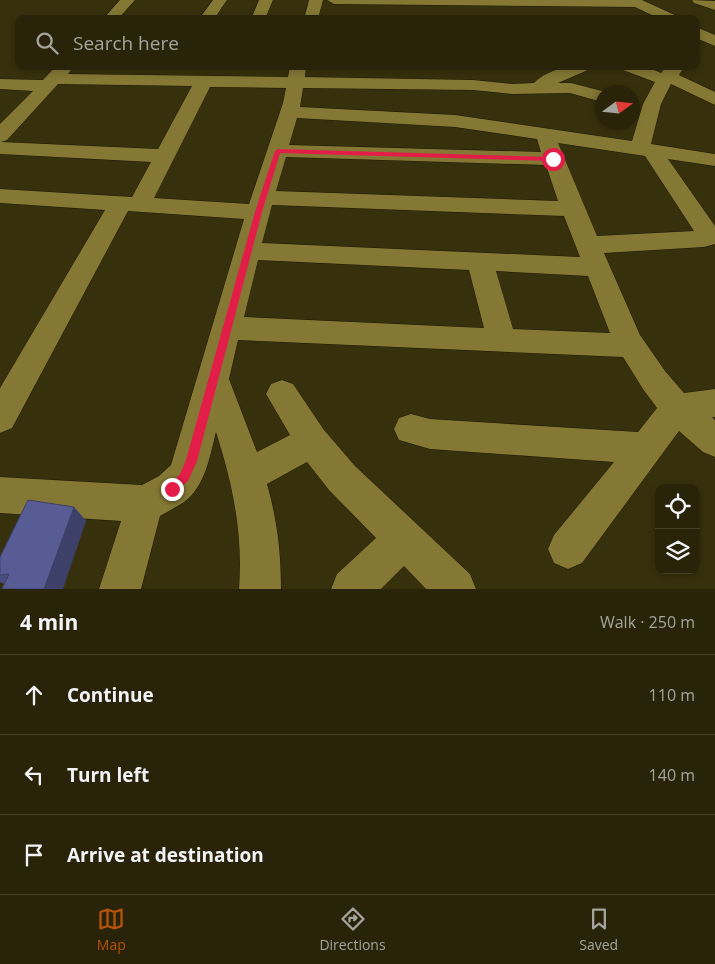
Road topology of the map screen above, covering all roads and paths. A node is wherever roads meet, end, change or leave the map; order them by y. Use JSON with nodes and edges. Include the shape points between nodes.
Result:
{"nodes":[{"id":1,"x":128,"y":0,"type":"edge"},
{"id":2,"x":220,"y":0,"type":"edge"},
{"id":3,"x":266,"y":0,"type":"edge"},
{"id":4,"x":316,"y":0,"type":"edge"},
{"id":5,"x":334,"y":0,"type":"edge"},
{"id":6,"x":344,"y":0,"type":"edge"},
{"id":7,"x":496,"y":0,"type":"edge"},
{"id":8,"x":699,"y":0,"type":"edge"},
{"id":9,"x":367,"y":1,"type":"edge"},
{"id":10,"x":394,"y":1,"type":"edge"},
{"id":11,"x":448,"y":1,"type":"edge"},
{"id":12,"x":630,"y":1,"type":"edge"},
{"id":13,"x":417,"y":2,"type":"junction"},
{"id":14,"x":557,"y":3,"type":"junction"},
{"id":15,"x":668,"y":3,"type":"dead end"},
{"id":16,"x":715,"y":6,"type":"edge"},
{"id":17,"x":652,"y":8,"type":"junction"},
{"id":18,"x":114,"y":15,"type":"edge"},
{"id":19,"x":209,"y":15,"type":"edge"},
{"id":20,"x":260,"y":15,"type":"edge"},
{"id":21,"x":312,"y":15,"type":"edge"},
{"id":22,"x":365,"y":15,"type":"edge"},
{"id":23,"x":419,"y":15,"type":"edge"},
{"id":24,"x":518,"y":15,"type":"edge"},
{"id":25,"x":584,"y":15,"type":"edge"},
{"id":26,"x":665,"y":15,"type":"edge"},
{"id":27,"x":169,"y":70,"type":"edge"},
{"id":28,"x":358,"y":70,"type":"edge"},
{"id":29,"x":423,"y":70,"type":"edge"},
{"id":30,"x":485,"y":70,"type":"edge"},
{"id":31,"x":573,"y":70,"type":"edge"},
{"id":32,"x":649,"y":70,"type":"edge"},
{"id":33,"x":233,"y":74,"type":"edge"},
{"id":34,"x":669,"y":74,"type":"edge"},
{"id":35,"x":297,"y":75,"type":"edge"},
{"id":36,"x":56,"y":77,"type":"edge"},
{"id":37,"x":162,"y":80,"type":"junction"},
{"id":38,"x":204,"y":81,"type":"junction"},
{"id":39,"x":0,"y":84,"type":"edge"},
{"id":40,"x":356,"y":84,"type":"junction"},
{"id":41,"x":531,"y":84,"type":"junction"},
{"id":42,"x":424,"y":85,"type":"junction"},
{"id":43,"x":489,"y":86,"type":"junction"},
{"id":44,"x":706,"y":87,"type":"edge"},
{"id":45,"x":595,"y":95,"type":"edge"},
{"id":46,"x":715,"y":99,"type":"edge"},
{"id":47,"x":289,"y":112,"type":"junction"},
{"id":48,"x":640,"y":113,"type":"edge"},
{"id":49,"x":545,"y":134,"type":"junction"},
{"id":50,"x":0,"y":136,"type":"edge"},
{"id":51,"x":0,"y":148,"type":"edge"},
{"id":52,"x":646,"y":150,"type":"junction"},
{"id":53,"x":278,"y":151,"type":"junction"},
{"id":54,"x":165,"y":156,"type":"junction"},
{"id":55,"x":553,"y":159,"type":"junction"},
{"id":56,"x":715,"y":160,"type":"edge"},
{"id":57,"x":0,"y":196,"type":"edge"},
{"id":58,"x":130,"y":204,"type":"junction"},
{"id":59,"x":261,"y":205,"type":"junction"},
{"id":60,"x":573,"y":209,"type":"junction"},
{"id":61,"x":248,"y":251,"type":"junction"},
{"id":62,"x":593,"y":256,"type":"junction"},
{"id":63,"x":480,"y":262,"type":"junction"},
{"id":64,"x":226,"y":328,"type":"junction"},
{"id":65,"x":502,"y":340,"type":"junction"},
{"id":66,"x":632,"y":346,"type":"junction"},
{"id":67,"x":213,"y":378,"type":"junction"},
{"id":68,"x":282,"y":394,"type":"dead end"},
{"id":69,"x":715,"y":403,"type":"edge"},
{"id":70,"x":677,"y":408,"type":"junction"},
{"id":71,"x":0,"y":418,"type":"edge"},
{"id":72,"x":411,"y":429,"type":"dead end"},
{"id":73,"x":312,"y":440,"type":"junction"},
{"id":74,"x":715,"y":441,"type":"edge"},
{"id":75,"x":646,"y":448,"type":"junction"},
{"id":76,"x":247,"y":476,"type":"junction"},
{"id":77,"x":0,"y":495,"type":"edge"},
{"id":78,"x":145,"y":504,"type":"junction"},
{"id":79,"x":404,"y":538,"type":"junction"},
{"id":80,"x":568,"y":549,"type":"dead end"},
{"id":81,"x":120,"y":589,"type":"edge"},
{"id":82,"x":260,"y":589,"type":"edge"},
{"id":83,"x":352,"y":589,"type":"edge"},
{"id":84,"x":454,"y":589,"type":"edge"}],
"edges":[{"from":1,"to":18,"type":"street"},
{"from":2,"to":19,"type":"street"},
{"from":3,"to":20,"type":"street"},
{"from":4,"to":21,"type":"street"},
{"from":5,"to":6,"type":"street"},
{"from":6,"to":9,"type":"street"},
{"from":7,"to":11,"type":"street"},
{"from":7,"to":14,"type":"street"},
{"from":7,"to":24,"type":"street"},
{"from":8,"to":16,"type":"street"},
{"from":9,"to":10,"type":"street"},
{"from":9,"to":22,"type":"street"},
{"from":10,"to":13,"type":"street"},
{"from":11,"to":13,"type":"street"},
{"from":12,"to":14,"type":"street"},
{"from":12,"to":17,"type":"street"},
{"from":13,"to":23,"type":"street"},
{"from":14,"to":25,"type":"street"},
{"from":15,"to":17,"type":"street"},
{"from":17,"to":26,"type":"street"},
{"from":27,"to":37,"type":"street"},
{"from":28,"to":40,"type":"street"},
{"from":29,"to":42,"type":"street"},
{"from":30,"to":43,"type":"street"},
{"from":31,"to":41,"type":"street","via":[[548,81]]},
{"from":32,"to":34,"type":"street"},
{"from":33,"to":35,"type":"street"},
{"from":33,"to":38,"type":"street"},
{"from":34,"to":44,"type":"street"},
{"from":34,"to":48,"type":"street","via":[[650,106]]},
{"from":35,"to":40,"type":"street"},
{"from":35,"to":47,"type":"street"},
{"from":36,"to":37,"type":"street"},
{"from":36,"to":39,"type":"street"},
{"from":36,"to":50,"type":"street"},
{"from":37,"to":38,"type":"street"},
{"from":38,"to":54,"type":"street"},
{"from":40,"to":42,"type":"street"},
{"from":41,"to":43,"type":"street","via":[[512,89]]},
{"from":41,"to":45,"type":"street","via":[[571,88]]},
{"from":42,"to":43,"type":"street"},
{"from":44,"to":46,"type":"street"},
{"from":47,"to":49,"type":"street","via":[[420,118]]},
{"from":47,"to":53,"type":"street"},
{"from":48,"to":52,"type":"street"},
{"from":49,"to":52,"type":"street"},
{"from":49,"to":55,"type":"street"},
{"from":51,"to":54,"type":"street"},
{"from":52,"to":56,"type":"street"},
{"from":52,"to":62,"type":"street","via":[[708,238]]},
{"from":53,"to":55,"type":"street"},
{"from":53,"to":59,"type":"street"},
{"from":54,"to":58,"type":"street"},
{"from":55,"to":60,"type":"street"},
{"from":57,"to":58,"type":"street"},
{"from":58,"to":59,"type":"street"},
{"from":58,"to":71,"type":"street"},
{"from":59,"to":60,"type":"street"},
{"from":59,"to":61,"type":"street"},
{"from":60,"to":62,"type":"street"},
{"from":61,"to":63,"type":"street"},
{"from":61,"to":64,"type":"street"},
{"from":62,"to":63,"type":"street"},
{"from":62,"to":66,"type":"street"},
{"from":63,"to":65,"type":"street"},
{"from":64,"to":65,"type":"street"},
{"from":64,"to":67,"type":"street"},
{"from":65,"to":66,"type":"street"},
{"from":66,"to":70,"type":"street"},
{"from":67,"to":76,"type":"street"},
{"from":67,"to":78,"type":"street","via":[[192,461],[184,478]]},
{"from":68,"to":73,"type":"street"},
{"from":69,"to":70,"type":"street"},
{"from":70,"to":74,"type":"street"},
{"from":70,"to":75,"type":"street"},
{"from":72,"to":75,"type":"street","via":[[430,434]]},
{"from":73,"to":76,"type":"street"},
{"from":73,"to":79,"type":"street","via":[[342,478]]},
{"from":75,"to":80,"type":"street"},
{"from":76,"to":82,"type":"street","via":[[257,513],[262,568]]},
{"from":77,"to":78,"type":"street"},
{"from":78,"to":81,"type":"street"},
{"from":79,"to":83,"type":"street"},
{"from":79,"to":84,"type":"street"}]}
